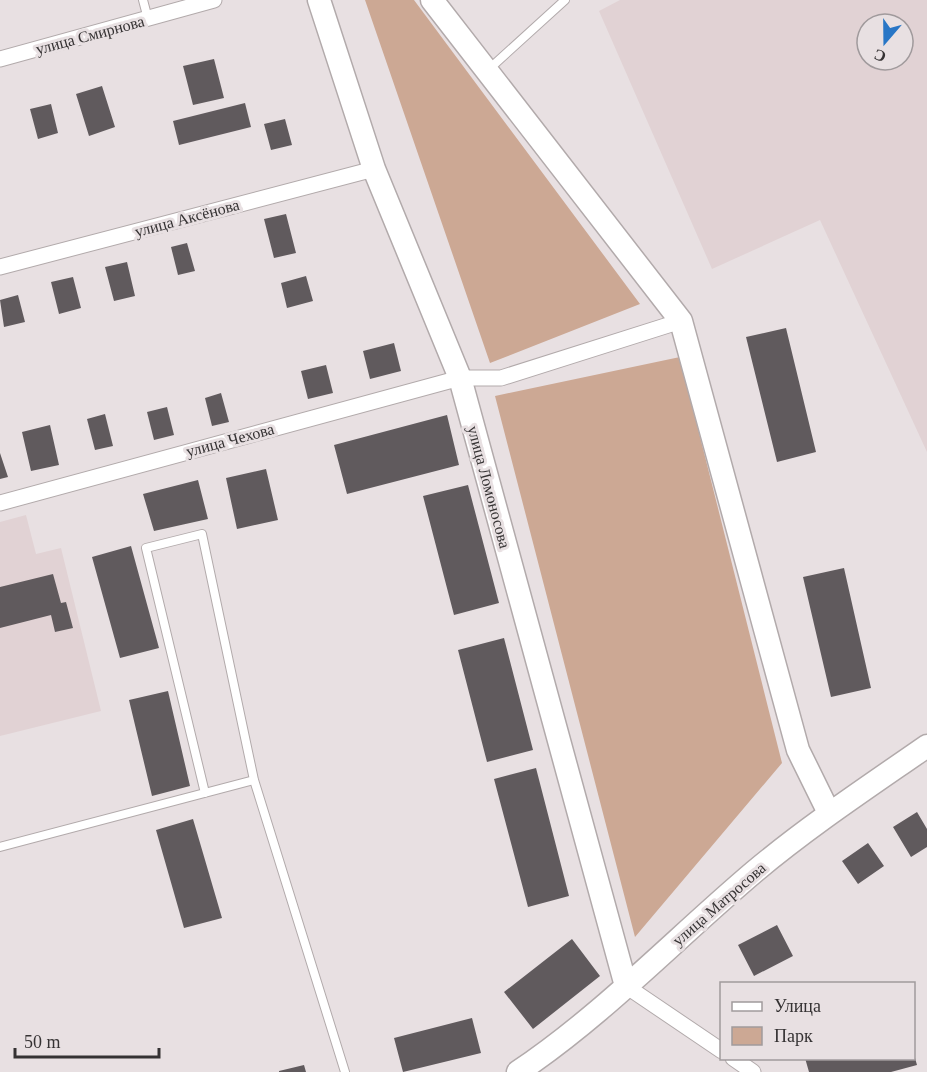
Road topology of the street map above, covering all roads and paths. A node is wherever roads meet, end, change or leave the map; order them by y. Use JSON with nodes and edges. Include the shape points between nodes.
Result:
{"nodes":[{"id":1,"x":143,"y":0,"type":"edge"},
{"id":2,"x":214,"y":0,"type":"edge"},
{"id":3,"x":319,"y":0,"type":"edge"},
{"id":4,"x":432,"y":0,"type":"edge"},
{"id":5,"x":565,"y":0,"type":"edge"},
{"id":6,"x":148,"y":18,"type":"junction"},
{"id":7,"x":0,"y":59,"type":"edge"},
{"id":8,"x":487,"y":71,"type":"junction"},
{"id":9,"x":374,"y":169,"type":"junction"},
{"id":10,"x":0,"y":267,"type":"edge"},
{"id":11,"x":681,"y":321,"type":"junction"},
{"id":12,"x":459,"y":378,"type":"junction"},
{"id":13,"x":0,"y":503,"type":"edge"},
{"id":14,"x":927,"y":746,"type":"edge"},
{"id":15,"x":254,"y":780,"type":"junction"},
{"id":16,"x":205,"y":793,"type":"junction"},
{"id":17,"x":829,"y":813,"type":"junction"},
{"id":18,"x":0,"y":847,"type":"edge"},
{"id":19,"x":626,"y":986,"type":"junction"},
{"id":20,"x":720,"y":1050,"type":"edge"},
{"id":21,"x":735,"y":1060,"type":"edge"},
{"id":22,"x":345,"y":1072,"type":"edge"},
{"id":23,"x":518,"y":1072,"type":"edge"},
{"id":24,"x":753,"y":1072,"type":"edge"}],
"edges":[{"from":1,"to":6,"type":"lane"},
{"from":2,"to":6,"type":"street","name":"улица Смирнова"},
{"from":3,"to":9,"type":"street","name":"улица Ломоносова"},
{"from":4,"to":8,"type":"street"},
{"from":5,"to":8,"type":"lane"},
{"from":6,"to":7,"type":"street","name":"улица Смирнова"},
{"from":8,"to":11,"type":"street"},
{"from":9,"to":10,"type":"street","name":"улица Аксёнова"},
{"from":9,"to":12,"type":"street","name":"улица Ломоносова"},
{"from":11,"to":12,"type":"street","name":"улица Чехова","via":[[501,378]]},
{"from":11,"to":17,"type":"street","via":[[798,750]]},
{"from":12,"to":13,"type":"street","name":"улица Чехова"},
{"from":12,"to":19,"type":"street","name":"улица Ломоносова"},
{"from":14,"to":17,"type":"street","name":"улица Матросова"},
{"from":15,"to":16,"type":"lane"},
{"from":15,"to":16,"type":"lane","via":[[202,534],[146,548]]},
{"from":15,"to":22,"type":"lane"},
{"from":16,"to":18,"type":"lane"},
{"from":17,"to":19,"type":"street","name":"улица Матросова","via":[[754,872]]},
{"from":19,"to":20,"type":"street"},
{"from":19,"to":23,"type":"street","name":"улица Матросова"},
{"from":21,"to":24,"type":"street"}]}
